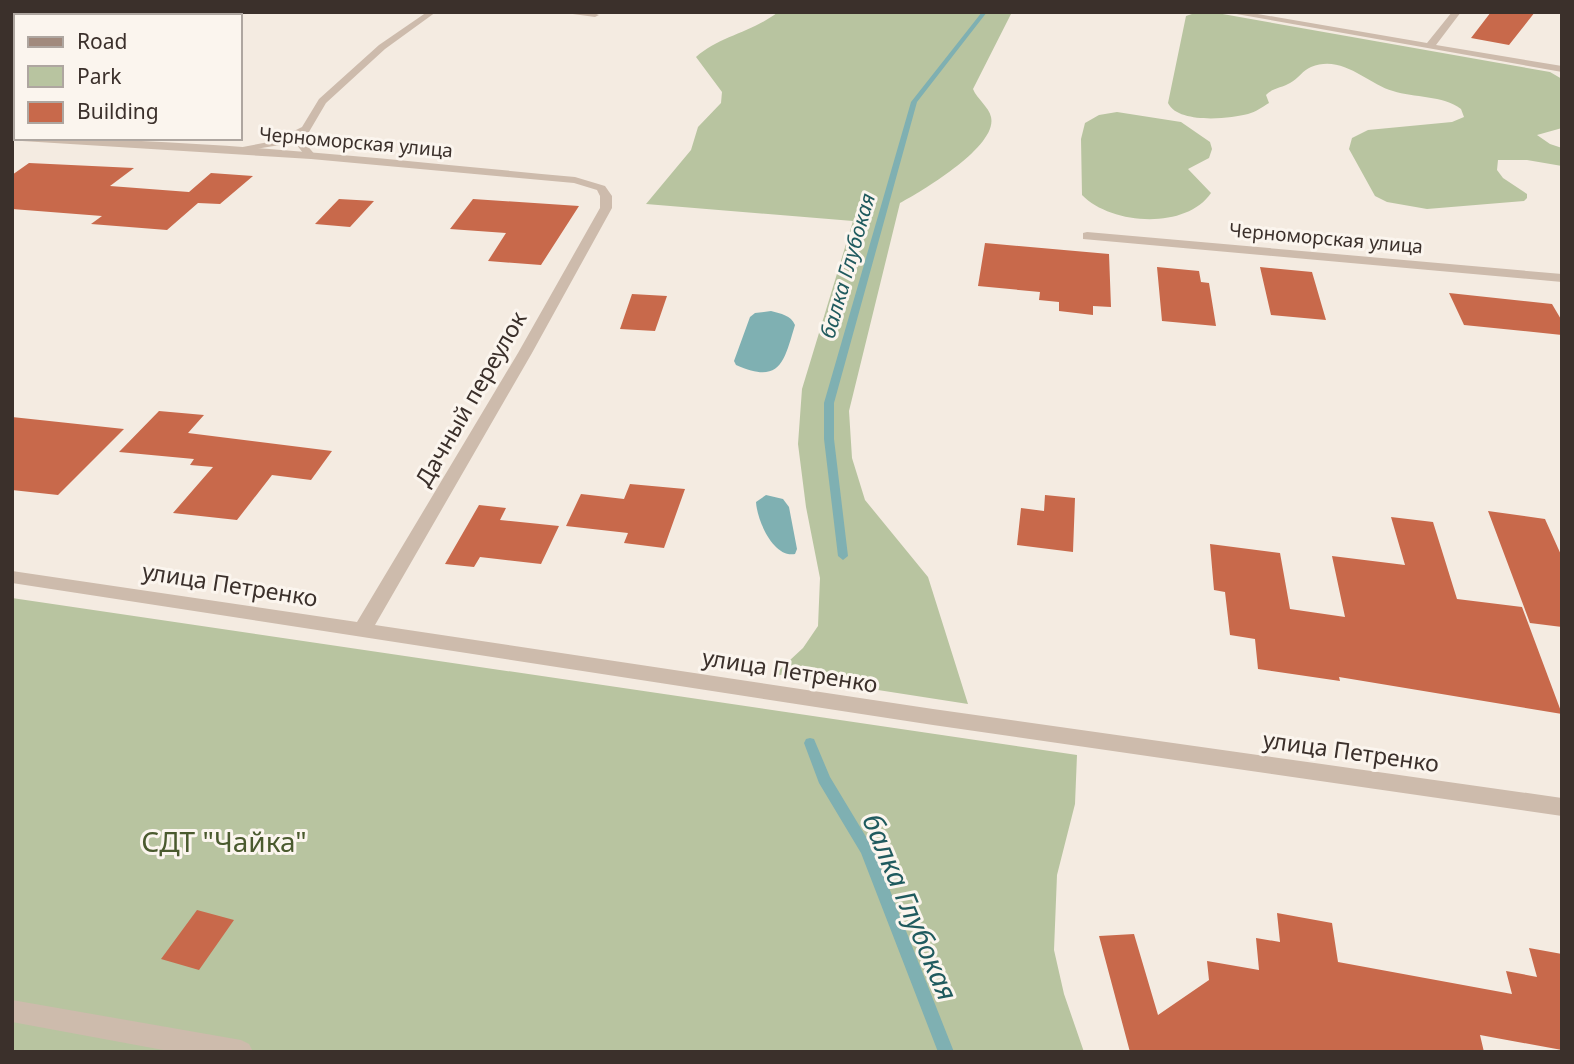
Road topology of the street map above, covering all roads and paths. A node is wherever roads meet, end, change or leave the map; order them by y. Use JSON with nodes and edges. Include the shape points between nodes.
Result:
{"nodes":[{"id":1,"x":432,"y":12,"type":"edge"},
{"id":2,"x":562,"y":12,"type":"edge"},
{"id":3,"x":1229,"y":12,"type":"edge"},
{"id":4,"x":1457,"y":12,"type":"edge"},
{"id":5,"x":595,"y":15,"type":"dead end"},
{"id":6,"x":1430,"y":46,"type":"junction"},
{"id":7,"x":1562,"y":69,"type":"edge"},
{"id":8,"x":305,"y":129,"type":"junction"},
{"id":9,"x":55,"y":140,"type":"edge"},
{"id":10,"x":236,"y":151,"type":"junction"},
{"id":11,"x":311,"y":156,"type":"junction"},
{"id":12,"x":601,"y":188,"type":"joint"},
{"id":13,"x":1087,"y":236,"type":"dead end"},
{"id":14,"x":1562,"y":278,"type":"edge"},
{"id":15,"x":12,"y":577,"type":"edge"},
{"id":16,"x":362,"y":630,"type":"junction"},
{"id":17,"x":1562,"y":807,"type":"edge"},
{"id":18,"x":12,"y":1011,"type":"edge"},
{"id":19,"x":242,"y":1052,"type":"edge"}],
"edges":[{"from":1,"to":8,"type":"lane","via":[[339,84]]},
{"from":2,"to":5,"type":"lane"},
{"from":3,"to":6,"type":"street"},
{"from":4,"to":6,"type":"street"},
{"from":6,"to":7,"type":"street"},
{"from":8,"to":10,"type":"lane","via":[[277,143]]},
{"from":8,"to":11,"type":"lane","via":[[301,144]]},
{"from":9,"to":10,"type":"street","name":"Черноморская улица"},
{"from":10,"to":11,"type":"street","name":"Черноморская улица"},
{"from":11,"to":12,"type":"street","name":"Черноморская улица","via":[[575,180]]},
{"from":12,"to":16,"type":"street","name":"Дачный переулок","via":[[606,208]]},
{"from":13,"to":14,"type":"street","name":"Черноморская улица"},
{"from":15,"to":16,"type":"street","name":"улица Петренко"},
{"from":16,"to":17,"type":"street","name":"улица Петренко"},
{"from":18,"to":19,"type":"lane"}]}
